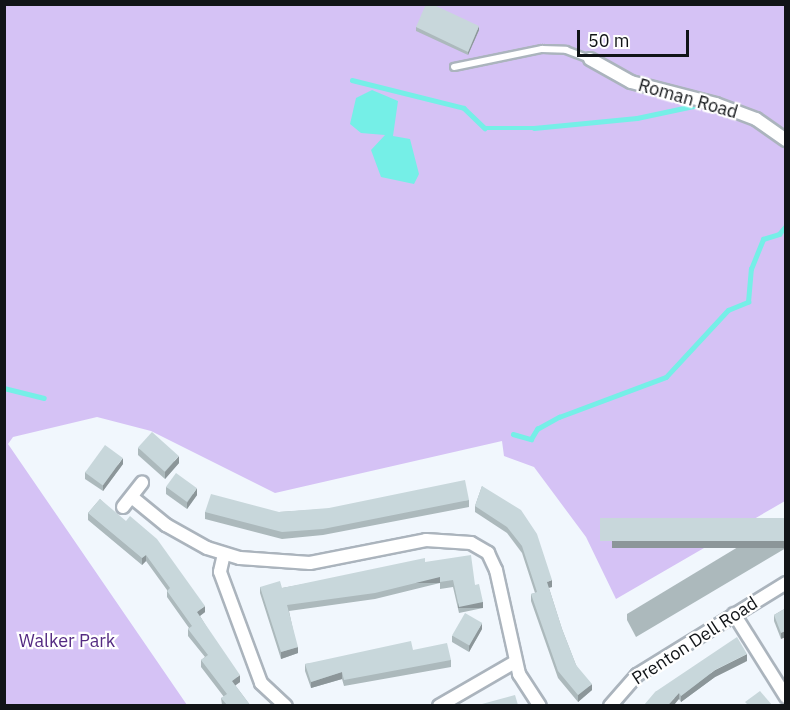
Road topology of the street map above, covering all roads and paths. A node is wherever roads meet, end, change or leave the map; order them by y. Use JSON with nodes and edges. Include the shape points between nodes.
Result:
{"nodes":[{"id":1,"x":590,"y":59,"type":"joint"},
{"id":2,"x":454,"y":67,"type":"dead end"},
{"id":3,"x":786,"y":140,"type":"edge"},
{"id":4,"x":142,"y":483,"type":"dead end"},
{"id":5,"x":133,"y":498,"type":"junction"},
{"id":6,"x":123,"y":507,"type":"dead end"},
{"id":7,"x":224,"y":554,"type":"junction"},
{"id":8,"x":786,"y":582,"type":"edge"},
{"id":9,"x":734,"y":614,"type":"junction"},
{"id":10,"x":515,"y":662,"type":"junction"},
{"id":11,"x":786,"y":696,"type":"edge"},
{"id":12,"x":286,"y":705,"type":"edge"},
{"id":13,"x":439,"y":705,"type":"edge"},
{"id":14,"x":540,"y":705,"type":"edge"},
{"id":15,"x":610,"y":705,"type":"edge"}],
"edges":[{"from":1,"to":2,"type":"lane","via":[[566,50],[542,49]]},
{"from":1,"to":3,"type":"street","name":"Roman Road","via":[[631,82],[716,104],[756,119]]},
{"from":4,"to":5,"type":"street"},
{"from":5,"to":6,"type":"street"},
{"from":5,"to":7,"type":"street","via":[[166,525]]},
{"from":7,"to":10,"type":"street","via":[[310,563],[426,540],[471,543],[488,553],[496,570]]},
{"from":7,"to":12,"type":"street","via":[[220,572],[261,683]]},
{"from":8,"to":9,"type":"street","name":"Prenton Dell Road"},
{"from":9,"to":11,"type":"street"},
{"from":9,"to":15,"type":"street","name":"Prenton Dell Road","via":[[637,675]]},
{"from":10,"to":13,"type":"street"},
{"from":10,"to":14,"type":"street","via":[[530,696]]}]}
